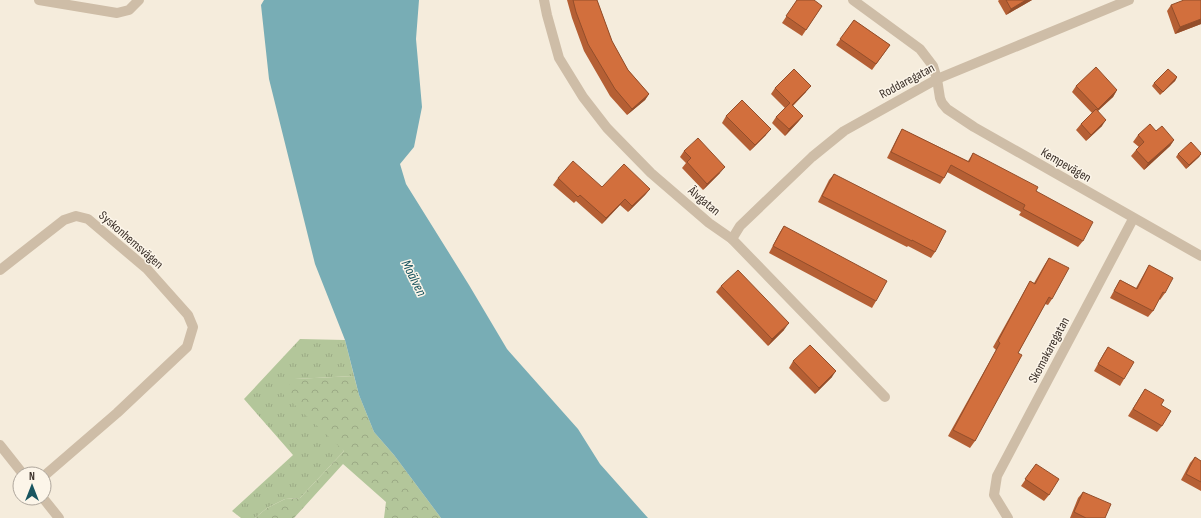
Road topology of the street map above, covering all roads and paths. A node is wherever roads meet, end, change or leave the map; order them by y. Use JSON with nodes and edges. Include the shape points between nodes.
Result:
{"nodes":[{"id":1,"x":39,"y":0,"type":"edge"},
{"id":2,"x":138,"y":0,"type":"edge"},
{"id":3,"x":544,"y":0,"type":"edge"},
{"id":4,"x":853,"y":0,"type":"edge"},
{"id":5,"x":1129,"y":0,"type":"edge"},
{"id":6,"x":937,"y":79,"type":"junction"},
{"id":7,"x":1133,"y":218,"type":"junction"},
{"id":8,"x":732,"y":239,"type":"junction"},
{"id":9,"x":1201,"y":256,"type":"edge"},
{"id":10,"x":0,"y":270,"type":"edge"},
{"id":11,"x":885,"y":397,"type":"dead end"},
{"id":12,"x":0,"y":445,"type":"edge"},
{"id":13,"x":17,"y":466,"type":"edge"},
{"id":14,"x":52,"y":469,"type":"edge"},
{"id":15,"x":50,"y":506,"type":"edge"},
{"id":16,"x":60,"y":518,"type":"edge"},
{"id":17,"x":1008,"y":518,"type":"edge"}],
"edges":[{"from":1,"to":2,"type":"street","via":[[117,13],[129,10]]},
{"from":3,"to":8,"type":"street","name":"Älvgatan","via":[[559,58],[583,97],[607,128],[651,173],[708,223]]},
{"from":4,"to":6,"type":"street","name":"Kempevägen","via":[[920,48],[933,66]]},
{"from":5,"to":6,"type":"street","name":"Roddaregatan"},
{"from":6,"to":7,"type":"street","name":"Kempevägen","via":[[940,98],[947,109]]},
{"from":6,"to":8,"type":"street","name":"Roddaregatan","via":[[844,131],[806,162],[740,226]]},
{"from":7,"to":9,"type":"street","name":"Kempevägen"},
{"from":7,"to":17,"type":"street","name":"Skomakaregatan","via":[[997,476],[994,495]]},
{"from":8,"to":11,"type":"street","name":"Älvgatan"},
{"from":10,"to":14,"type":"street","name":"Syskonhemsvägen","via":[[64,220],[76,216],[88,219],[147,269],[188,315],[193,327],[187,347]]},
{"from":12,"to":13,"type":"street"},
{"from":15,"to":16,"type":"street"}]}
